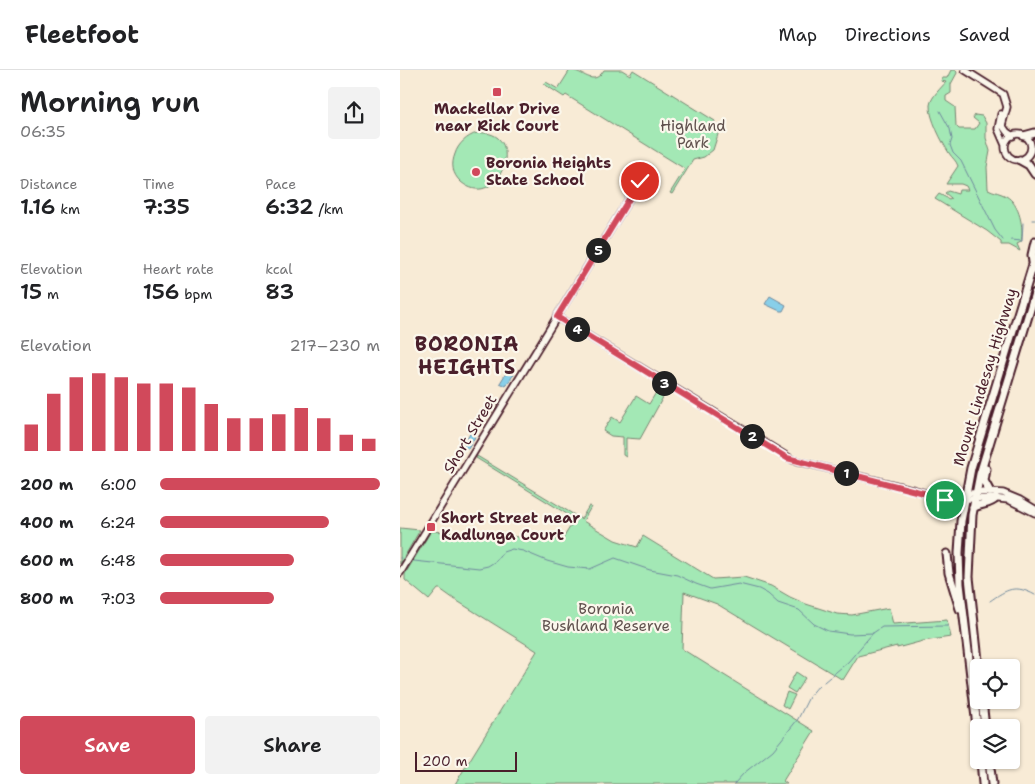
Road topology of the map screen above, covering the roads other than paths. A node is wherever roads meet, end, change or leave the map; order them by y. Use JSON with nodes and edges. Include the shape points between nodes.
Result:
{"nodes":[{"id":1,"x":965,"y":70,"type":"edge"},
{"id":2,"x":998,"y":91,"type":"junction"},
{"id":3,"x":1035,"y":133,"type":"edge"},
{"id":4,"x":1013,"y":136,"type":"junction"},
{"id":5,"x":1024,"y":136,"type":"junction"},
{"id":6,"x":1005,"y":145,"type":"junction"},
{"id":7,"x":1020,"y":160,"type":"junction"},
{"id":8,"x":1035,"y":174,"type":"edge"},
{"id":9,"x":640,"y":181,"type":"dead end"},
{"id":10,"x":1035,"y":242,"type":"edge"},
{"id":11,"x":1034,"y":261,"type":"edge"},
{"id":12,"x":1035,"y":293,"type":"edge"},
{"id":13,"x":557,"y":317,"type":"junction"},
{"id":14,"x":990,"y":439,"type":"junction"},
{"id":15,"x":990,"y":492,"type":"junction"},
{"id":16,"x":975,"y":496,"type":"junction"},
{"id":17,"x":964,"y":497,"type":"junction"},
{"id":18,"x":996,"y":498,"type":"junction"},
{"id":19,"x":973,"y":508,"type":"junction"},
{"id":20,"x":1035,"y":509,"type":"edge"},
{"id":21,"x":1035,"y":513,"type":"edge"},
{"id":22,"x":946,"y":554,"type":"dead end"},
{"id":23,"x":400,"y":572,"type":"edge"},
{"id":24,"x":964,"y":615,"type":"junction"},
{"id":25,"x":978,"y":659,"type":"edge"},
{"id":26,"x":976,"y":719,"type":"edge"},
{"id":27,"x":982,"y":769,"type":"edge"},
{"id":28,"x":990,"y":769,"type":"edge"},
{"id":29,"x":983,"y":784,"type":"edge"},
{"id":30,"x":992,"y":784,"type":"edge"}],
"edges":[{"from":1,"to":2,"type":"street"},
{"from":2,"to":4,"type":"street","via":[[1007,103],[1003,128]]},
{"from":2,"to":6,"type":"street","via":[[1003,103],[998,129]]},
{"from":3,"to":5,"type":"highway"},
{"from":4,"to":5,"type":"street"},
{"from":4,"to":6,"type":"street"},
{"from":5,"to":7,"type":"street","via":[[1029,141],[1030,151]]},
{"from":6,"to":7,"type":"street","via":[[1008,155]]},
{"from":7,"to":8,"type":"highway"},
{"from":9,"to":13,"type":"street","name":"Short Street"},
{"from":10,"to":11,"type":"highway","name":"Mount Lindesay Highway"},
{"from":11,"to":17,"type":"highway","name":"Mount Lindesay Highway"},
{"from":12,"to":14,"type":"highway","name":"Mount Lindesay Highway"},
{"from":13,"to":17,"type":"street","via":[[787,458],[945,500]]},
{"from":13,"to":23,"type":"street","name":"Short Street"},
{"from":14,"to":15,"type":"highway","via":[[984,478]]},
{"from":14,"to":16,"type":"highway","name":"Mount Lindesay Highway"},
{"from":15,"to":16,"type":"street"},
{"from":15,"to":20,"type":"street","via":[[1008,495]]},
{"from":16,"to":17,"type":"street"},
{"from":16,"to":18,"type":"street"},
{"from":16,"to":19,"type":"highway","name":"Mount Lindesay Highway"},
{"from":17,"to":24,"type":"highway","name":"Mount Lindesay Highway","via":[[959,553]]},
{"from":18,"to":19,"type":"highway"},
{"from":18,"to":21,"type":"street","via":[[1013,501]]},
{"from":19,"to":25,"type":"highway","name":"Mount Lindesay Highway","via":[[969,577]]},
{"from":22,"to":24,"type":"highway","via":[[952,584]]},
{"from":24,"to":26,"type":"highway","name":"Mount Lindesay Highway"},
{"from":27,"to":29,"type":"highway"},
{"from":28,"to":30,"type":"highway"}]}
